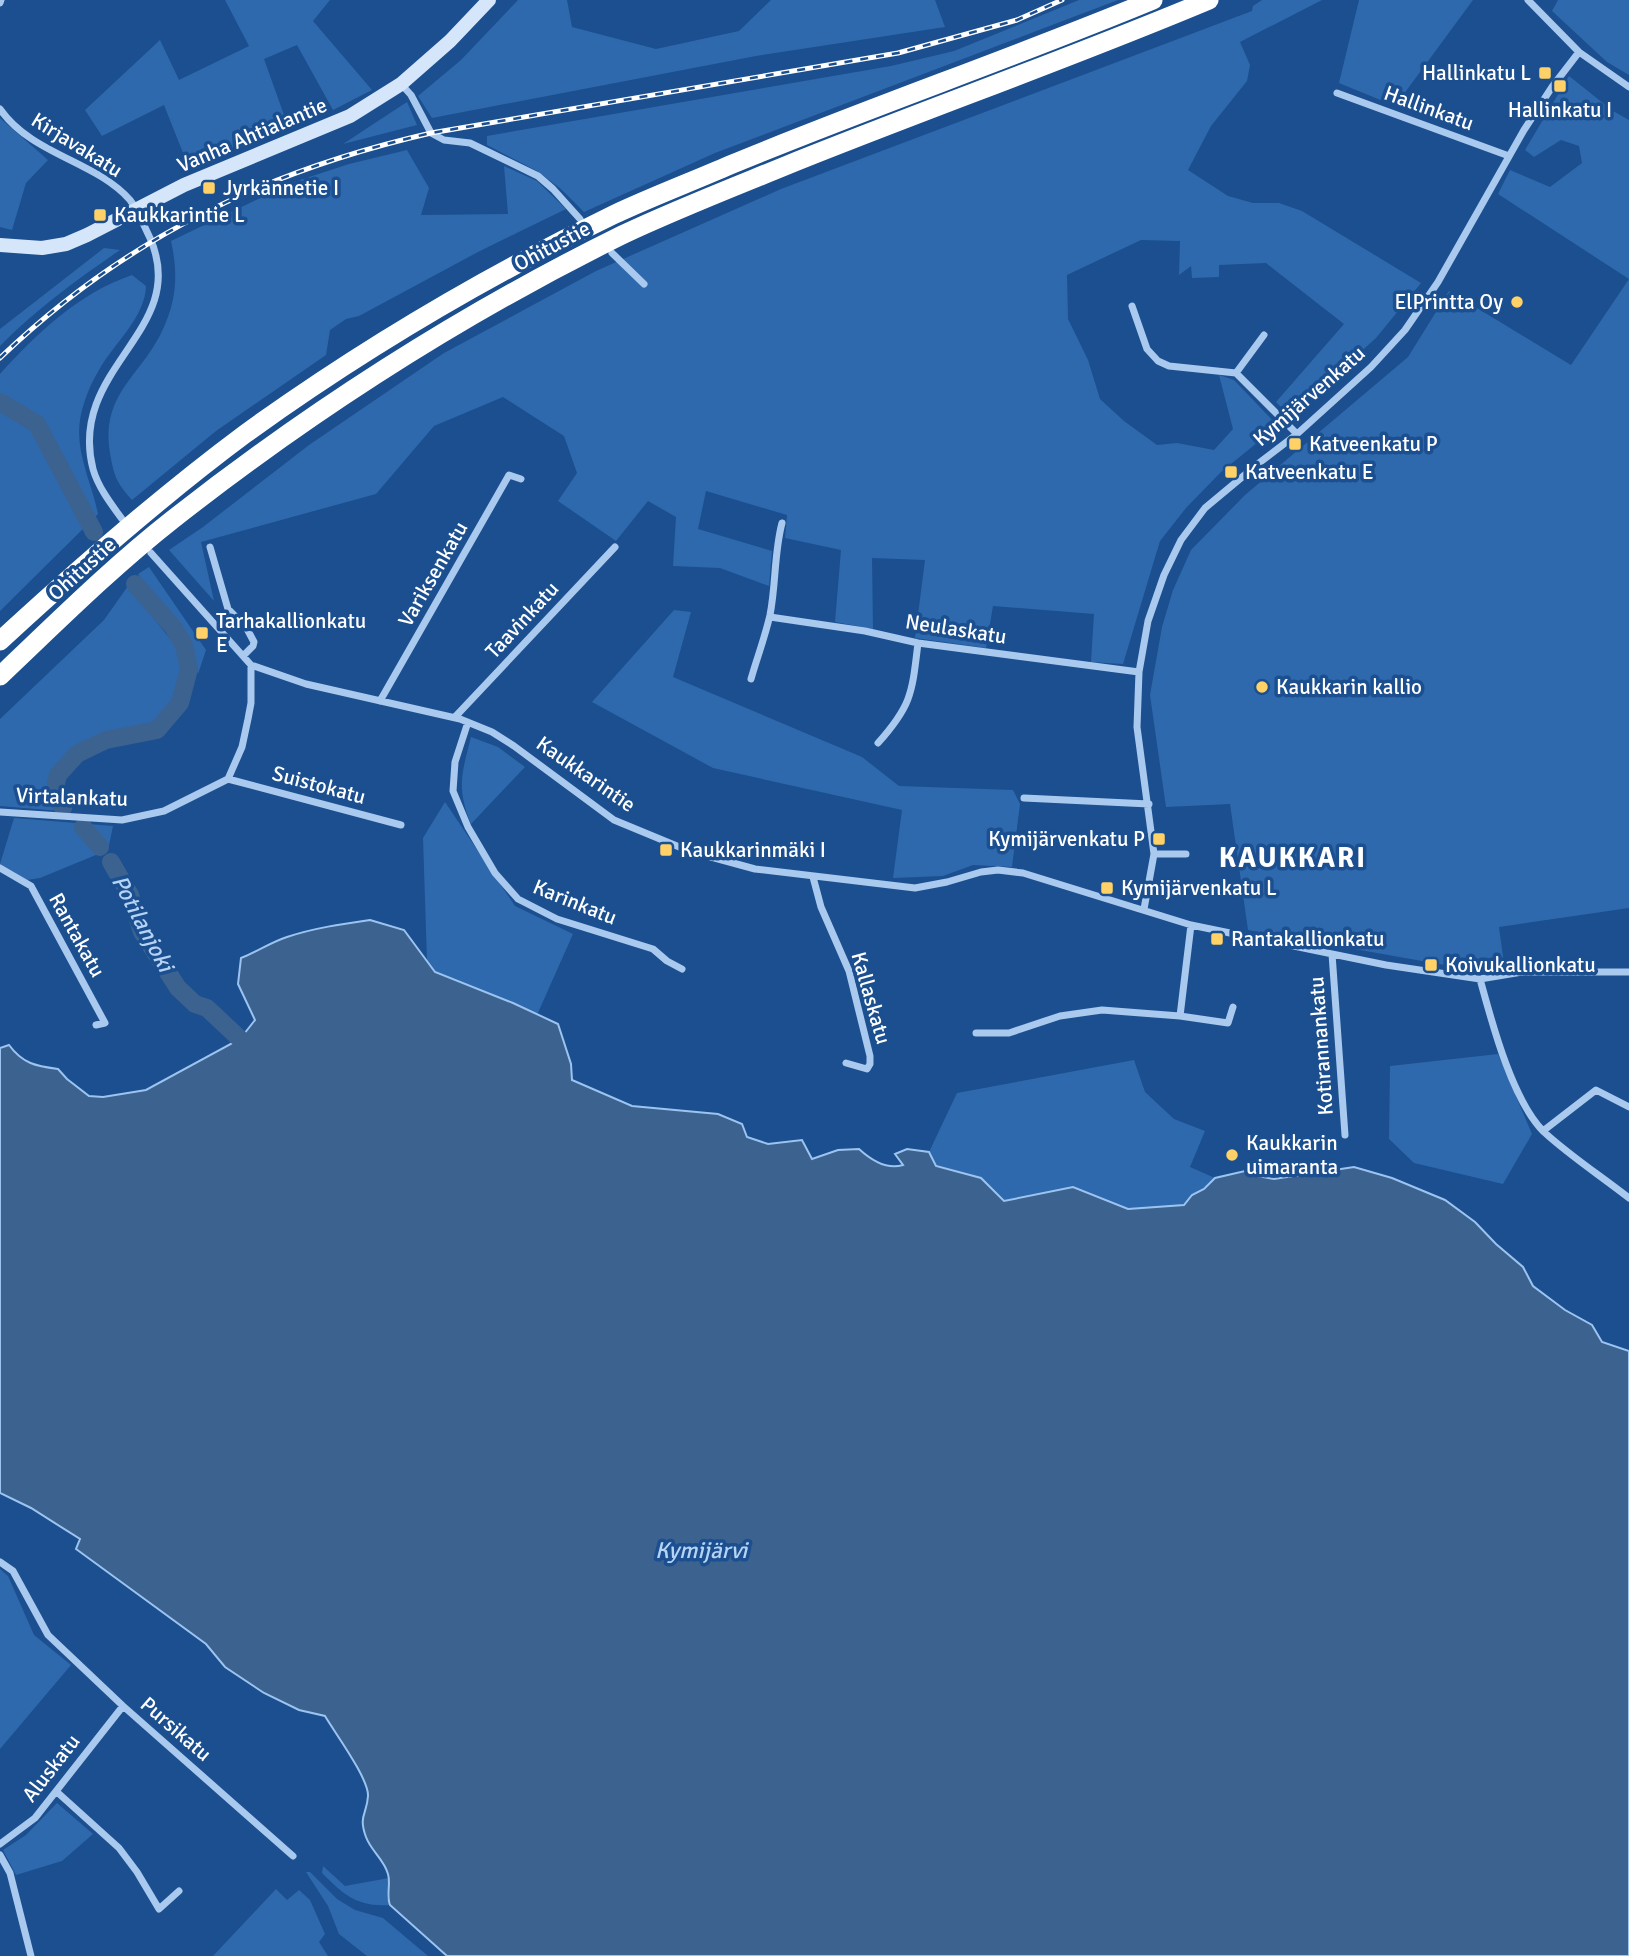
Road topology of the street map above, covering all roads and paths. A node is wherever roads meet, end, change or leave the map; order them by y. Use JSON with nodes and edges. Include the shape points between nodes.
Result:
{"nodes":[{"id":1,"x":489,"y":0,"type":"edge"},
{"id":2,"x":1153,"y":0,"type":"edge"},
{"id":3,"x":1209,"y":0,"type":"edge"},
{"id":4,"x":1528,"y":0,"type":"edge"},
{"id":5,"x":1579,"y":52,"type":"junction"},
{"id":6,"x":401,"y":84,"type":"junction"},
{"id":7,"x":1629,"y":87,"type":"edge"},
{"id":8,"x":1337,"y":93,"type":"dead end"},
{"id":9,"x":0,"y":109,"type":"edge"},
{"id":10,"x":1509,"y":156,"type":"junction"},
{"id":11,"x":135,"y":210,"type":"junction"},
{"id":12,"x":580,"y":219,"type":"dead end"},
{"id":13,"x":0,"y":245,"type":"edge"},
{"id":14,"x":612,"y":254,"type":"dead end"},
{"id":15,"x":644,"y":284,"type":"dead end"},
{"id":16,"x":1132,"y":306,"type":"dead end"},
{"id":17,"x":1264,"y":335,"type":"dead end"},
{"id":18,"x":1236,"y":373,"type":"junction"},
{"id":19,"x":1297,"y":434,"type":"junction"},
{"id":20,"x":521,"y":479,"type":"dead end"},
{"id":21,"x":122,"y":519,"type":"dead end"},
{"id":22,"x":782,"y":523,"type":"dead end"},
{"id":23,"x":210,"y":547,"type":"dead end"},
{"id":24,"x":615,"y":547,"type":"dead end"},
{"id":25,"x":151,"y":553,"type":"dead end"},
{"id":26,"x":770,"y":617,"type":"junction"},
{"id":27,"x":0,"y":641,"type":"edge"},
{"id":28,"x":918,"y":643,"type":"junction"},
{"id":29,"x":243,"y":656,"type":"junction"},
{"id":30,"x":251,"y":665,"type":"junction"},
{"id":31,"x":1139,"y":673,"type":"junction"},
{"id":32,"x":0,"y":676,"type":"edge"},
{"id":33,"x":751,"y":679,"type":"dead end"},
{"id":34,"x":380,"y":701,"type":"junction"},
{"id":35,"x":454,"y":717,"type":"junction"},
{"id":36,"x":468,"y":722,"type":"junction"},
{"id":37,"x":878,"y":743,"type":"dead end"},
{"id":38,"x":228,"y":779,"type":"junction"},
{"id":39,"x":1024,"y":798,"type":"dead end"},
{"id":40,"x":1149,"y":804,"type":"junction"},
{"id":41,"x":0,"y":812,"type":"edge"},
{"id":42,"x":401,"y":825,"type":"dead end"},
{"id":43,"x":1153,"y":854,"type":"junction"},
{"id":44,"x":1186,"y":854,"type":"dead end"},
{"id":45,"x":0,"y":868,"type":"edge"},
{"id":46,"x":813,"y":877,"type":"junction"},
{"id":47,"x":1144,"y":909,"type":"junction"},
{"id":48,"x":1191,"y":925,"type":"junction"},
{"id":49,"x":1332,"y":954,"type":"junction"},
{"id":50,"x":682,"y":969,"type":"dead end"},
{"id":51,"x":1629,"y":972,"type":"edge"},
{"id":52,"x":1480,"y":979,"type":"junction"},
{"id":53,"x":1233,"y":1007,"type":"dead end"},
{"id":54,"x":1180,"y":1016,"type":"junction"},
{"id":55,"x":96,"y":1026,"type":"dead end"},
{"id":56,"x":976,"y":1033,"type":"dead end"},
{"id":57,"x":846,"y":1063,"type":"dead end"},
{"id":58,"x":1629,"y":1107,"type":"edge"},
{"id":59,"x":1543,"y":1131,"type":"junction"},
{"id":60,"x":1345,"y":1135,"type":"dead end"},
{"id":61,"x":1629,"y":1198,"type":"edge"},
{"id":62,"x":0,"y":1562,"type":"edge"},
{"id":63,"x":123,"y":1706,"type":"junction"},
{"id":64,"x":57,"y":1792,"type":"junction"},
{"id":65,"x":0,"y":1844,"type":"edge"},
{"id":66,"x":0,"y":1855,"type":"edge"},
{"id":67,"x":293,"y":1856,"type":"dead end"},
{"id":68,"x":178,"y":1891,"type":"dead end"},
{"id":69,"x":31,"y":1956,"type":"edge"}],
"edges":[{"from":1,"to":6,"type":"street","name":"Vanha Ahtialantie"},
{"from":2,"to":27,"type":"highway","name":"Ohitustie","via":[[842,118],[614,214],[452,301],[245,434],[79,569]]},
{"from":3,"to":32,"type":"highway","name":"Ohitustie","via":[[702,199],[460,321],[361,382],[180,514]]},
{"from":4,"to":5,"type":"street"},
{"from":5,"to":7,"type":"street"},
{"from":5,"to":10,"type":"street","name":"Kymijärvenkatu"},
{"from":6,"to":11,"type":"street","name":"Vanha Ahtialantie","via":[[350,116]]},
{"from":6,"to":12,"type":"street","via":[[431,133],[444,140],[470,142],[538,176]]},
{"from":8,"to":10,"type":"street","name":"Hallinkatu"},
{"from":9,"to":11,"type":"street","name":"Kirjavakatu","via":[[19,131],[108,183]]},
{"from":10,"to":19,"type":"street","name":"Kymijärvenkatu","via":[[1438,282],[1405,330]]},
{"from":11,"to":13,"type":"street","name":"Vanha Ahtialantie","via":[[66,244],[42,248]]},
{"from":11,"to":21,"type":"street","via":[[151,241],[158,294],[98,396],[90,421],[94,471]]},
{"from":14,"to":15,"type":"street"},
{"from":16,"to":18,"type":"street","via":[[1147,348],[1158,361]]},
{"from":17,"to":18,"type":"street"},
{"from":18,"to":19,"type":"street"},
{"from":19,"to":31,"type":"street","name":"Kymijärvenkatu","via":[[1205,508],[1181,540],[1148,621]]},
{"from":20,"to":34,"type":"street","name":"Variksenkatu","via":[[509,475]]},
{"from":22,"to":26,"type":"street"},
{"from":23,"to":29,"type":"street","via":[[228,609],[254,642]]},
{"from":24,"to":35,"type":"street","name":"Taavinkatu"},
{"from":25,"to":29,"type":"street","name":"Kaukkarintie"},
{"from":26,"to":28,"type":"street","name":"Neulaskatu"},
{"from":26,"to":33,"type":"street"},
{"from":28,"to":31,"type":"street","name":"Neulaskatu"},
{"from":28,"to":37,"type":"street","via":[[908,703]]},
{"from":29,"to":30,"type":"street","name":"Kaukkarintie"},
{"from":30,"to":34,"type":"street","name":"Kaukkarintie","via":[[306,684]]},
{"from":30,"to":38,"type":"street","via":[[248,719]]},
{"from":31,"to":40,"type":"street","name":"Kymijärvenkatu","via":[[1137,727]]},
{"from":34,"to":35,"type":"street","name":"Kaukkarintie"},
{"from":35,"to":36,"type":"street","name":"Kaukkarintie"},
{"from":36,"to":46,"type":"street","name":"Kaukkarintie","via":[[514,746],[614,820],[689,851],[755,869]]},
{"from":36,"to":50,"type":"street","name":"Karinkatu","via":[[455,762],[453,791],[495,873],[518,899],[557,919],[653,949]]},
{"from":38,"to":41,"type":"street","name":"Virtalankatu","via":[[164,811],[122,820]]},
{"from":38,"to":42,"type":"street","name":"Suistokatu"},
{"from":39,"to":40,"type":"street"},
{"from":40,"to":43,"type":"street","name":"Kymijärvenkatu"},
{"from":43,"to":44,"type":"street"},
{"from":43,"to":47,"type":"street","name":"Kymijärvenkatu"},
{"from":45,"to":55,"type":"street","name":"Rantakatu","via":[[31,886],[105,1023]]},
{"from":46,"to":47,"type":"street","name":"Kaukkarintie","via":[[915,888],[999,870]]},
{"from":46,"to":57,"type":"street","name":"Kallaskatu","via":[[849,971],[870,1056],[867,1069]]},
{"from":47,"to":48,"type":"street","name":"Kaukkarintie"},
{"from":48,"to":49,"type":"street","name":"Kaukkarintie"},
{"from":48,"to":54,"type":"street"},
{"from":49,"to":52,"type":"street","name":"Kaukkarintie"},
{"from":49,"to":60,"type":"street","name":"Kotirannankatu"},
{"from":51,"to":52,"type":"street","name":"Kaukkarintie","via":[[1522,972]]},
{"from":52,"to":59,"type":"street","via":[[1503,1055],[1525,1105]]},
{"from":53,"to":54,"type":"street","via":[[1228,1023]]},
{"from":54,"to":56,"type":"street","via":[[1102,1010],[1060,1016],[1009,1033]]},
{"from":58,"to":59,"type":"street","via":[[1596,1090]]},
{"from":59,"to":61,"type":"street"},
{"from":62,"to":63,"type":"street","name":"Pursikatu","via":[[13,1571],[48,1635]]},
{"from":63,"to":64,"type":"street","name":"Aluskatu"},
{"from":63,"to":67,"type":"street","name":"Pursikatu"},
{"from":64,"to":65,"type":"street","name":"Aluskatu","via":[[35,1818]]},
{"from":64,"to":68,"type":"street","via":[[119,1848],[159,1909]]},
{"from":66,"to":69,"type":"street","via":[[10,1873]]}]}
